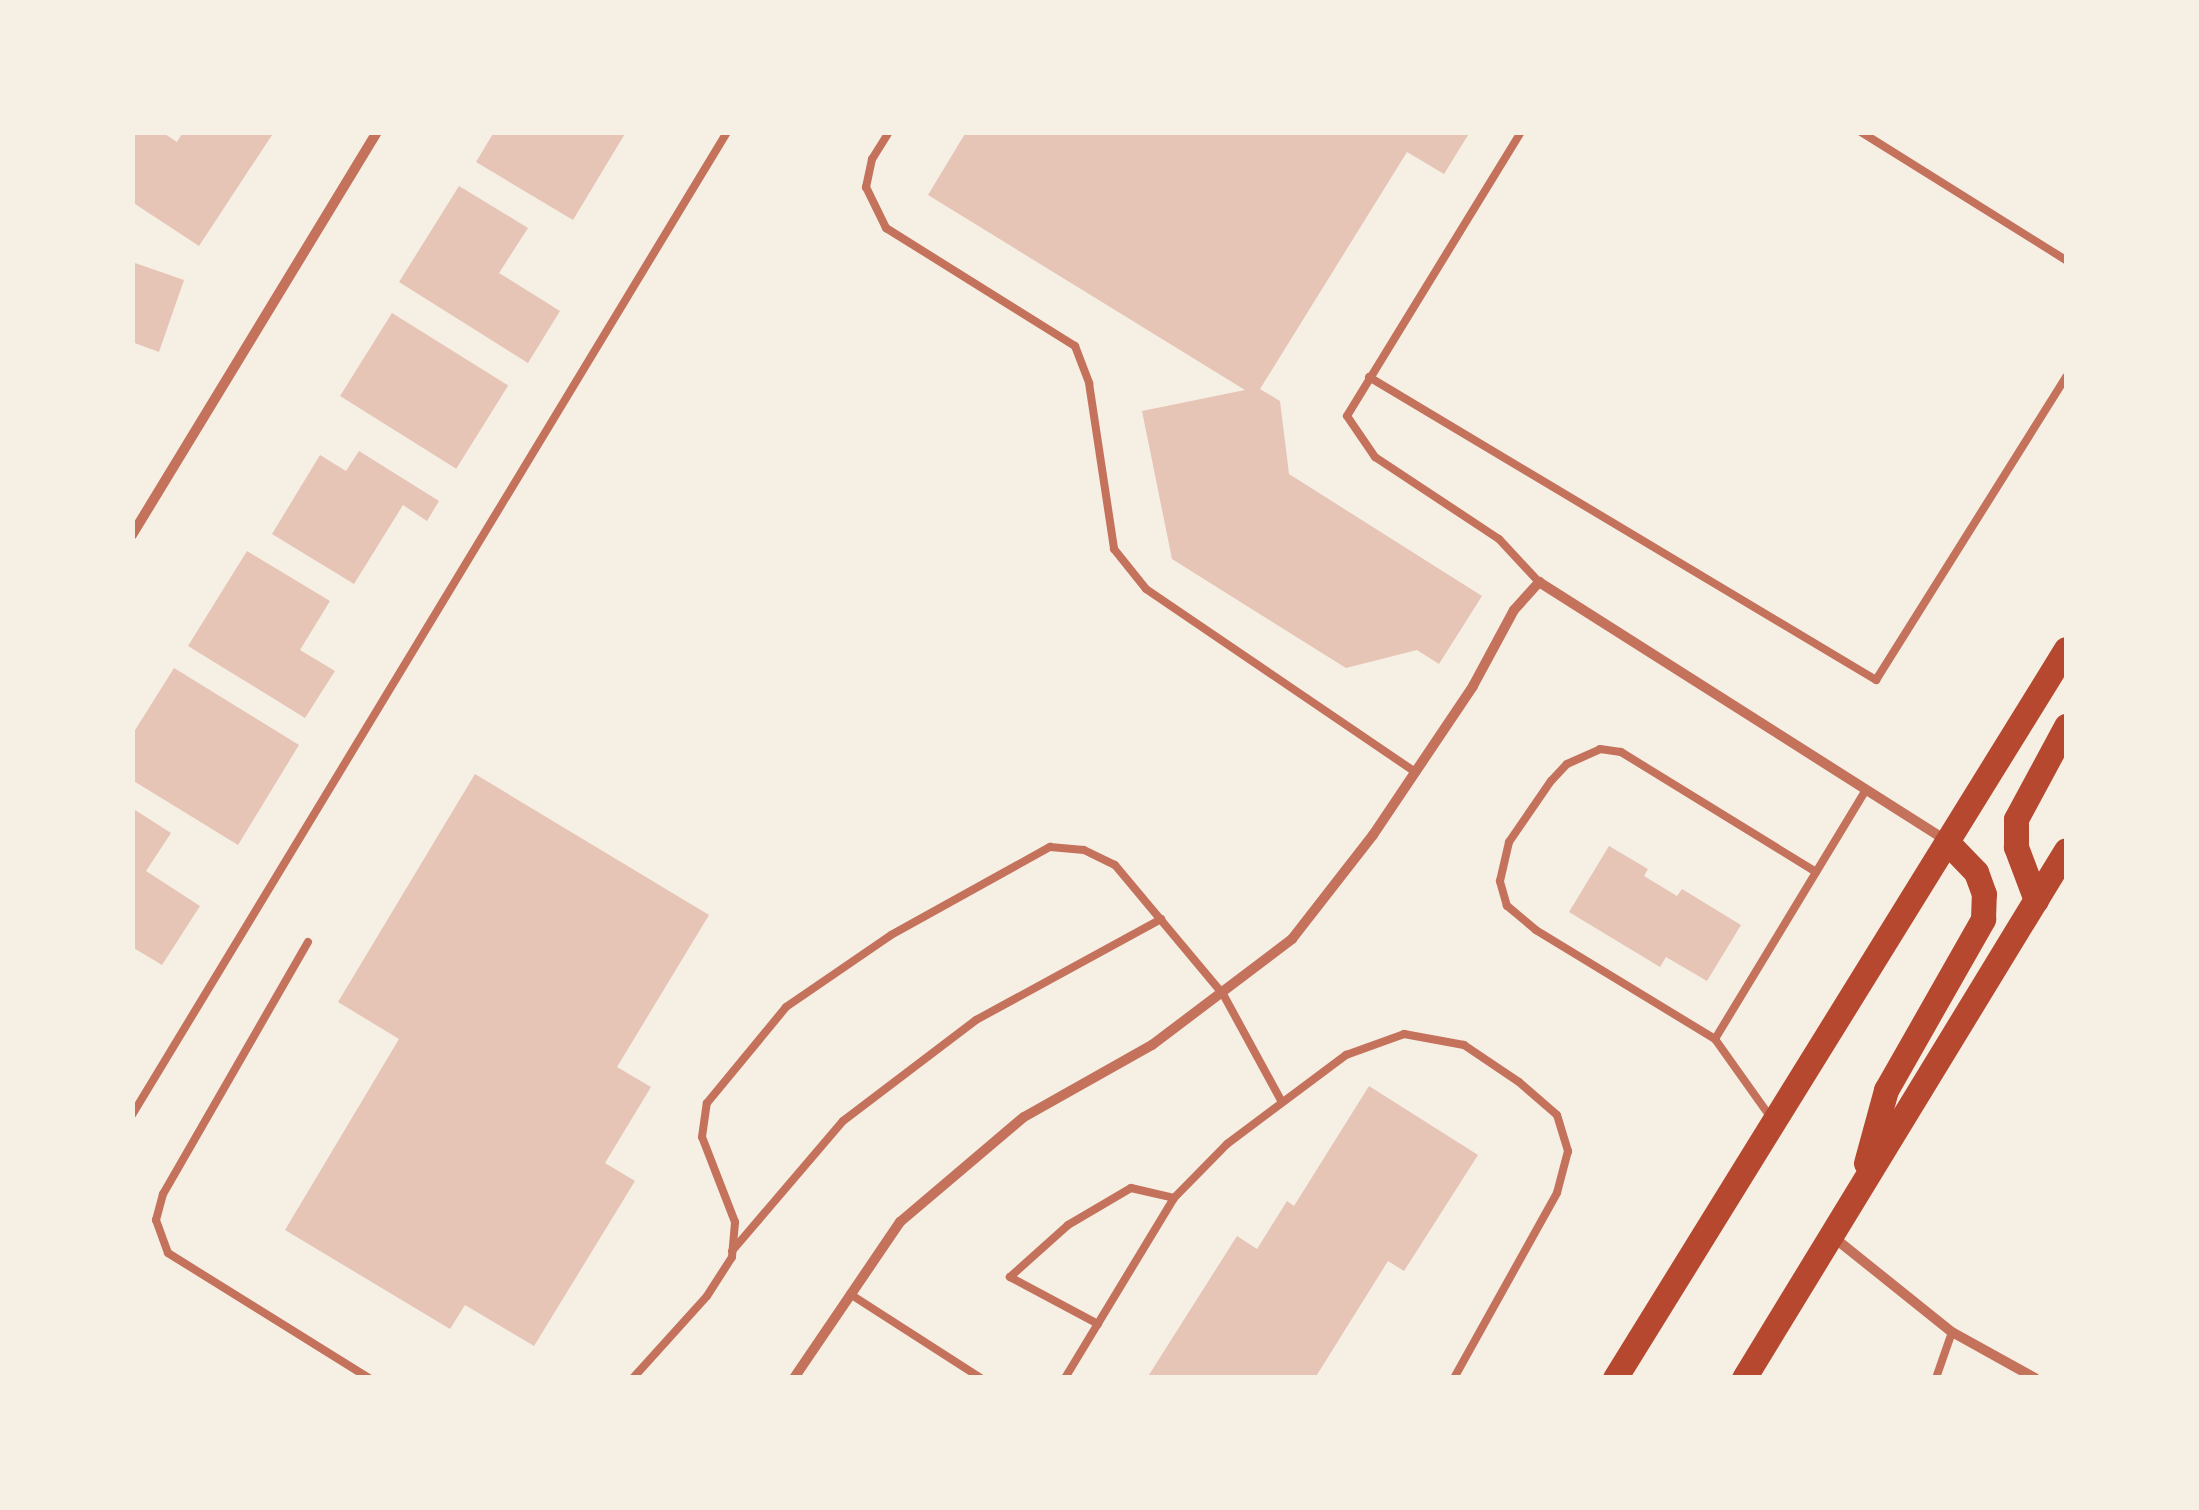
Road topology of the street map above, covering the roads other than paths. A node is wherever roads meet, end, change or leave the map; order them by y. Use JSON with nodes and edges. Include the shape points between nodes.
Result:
{"nodes":[{"id":1,"x":376,"y":132,"type":"edge"},
{"id":2,"x":727,"y":132,"type":"edge"},
{"id":3,"x":888,"y":132,"type":"edge"},
{"id":4,"x":1522,"y":132,"type":"edge"},
{"id":5,"x":1861,"y":132,"type":"edge"},
{"id":6,"x":2066,"y":260,"type":"edge"},
{"id":7,"x":1370,"y":377,"type":"junction"},
{"id":8,"x":2066,"y":377,"type":"edge"},
{"id":9,"x":132,"y":535,"type":"edge"},
{"id":10,"x":1539,"y":582,"type":"junction"},
{"id":11,"x":2066,"y":649,"type":"edge"},
{"id":12,"x":2066,"y":726,"type":"edge"},
{"id":13,"x":1415,"y":772,"type":"junction"},
{"id":14,"x":1866,"y":790,"type":"junction"},
{"id":15,"x":1948,"y":842,"type":"junction"},
{"id":16,"x":2066,"y":850,"type":"edge"},
{"id":17,"x":1816,"y":872,"type":"junction"},
{"id":18,"x":2036,"y":900,"type":"junction"},
{"id":19,"x":1162,"y":919,"type":"junction"},
{"id":20,"x":308,"y":942,"type":"dead end"},
{"id":21,"x":1223,"y":994,"type":"junction"},
{"id":22,"x":1716,"y":1039,"type":"junction"},
{"id":23,"x":1282,"y":1102,"type":"junction"},
{"id":24,"x":132,"y":1116,"type":"edge"},
{"id":25,"x":1773,"y":1120,"type":"junction"},
{"id":26,"x":1858,"y":1192,"type":"junction"},
{"id":27,"x":1174,"y":1198,"type":"junction"},
{"id":28,"x":1832,"y":1235,"type":"junction"},
{"id":29,"x":732,"y":1251,"type":"junction"},
{"id":30,"x":849,"y":1294,"type":"junction"},
{"id":31,"x":1098,"y":1324,"type":"junction"},
{"id":32,"x":1952,"y":1332,"type":"junction"},
{"id":33,"x":369,"y":1378,"type":"edge"},
{"id":34,"x":633,"y":1378,"type":"edge"},
{"id":35,"x":794,"y":1378,"type":"edge"},
{"id":36,"x":980,"y":1378,"type":"edge"},
{"id":37,"x":1065,"y":1378,"type":"edge"},
{"id":38,"x":1454,"y":1378,"type":"edge"},
{"id":39,"x":1614,"y":1378,"type":"edge"},
{"id":40,"x":1744,"y":1378,"type":"edge"},
{"id":41,"x":1936,"y":1378,"type":"edge"},
{"id":42,"x":2035,"y":1378,"type":"edge"}],
"edges":[{"from":1,"to":9,"type":"street"},
{"from":2,"to":24,"type":"lane"},
{"from":3,"to":13,"type":"lane","via":[[866,187],[886,228],[1075,346],[1089,383],[1114,549],[1146,589]]},
{"from":4,"to":7,"type":"lane"},
{"from":5,"to":6,"type":"lane"},
{"from":7,"to":8,"type":"lane","via":[[1876,680]]},
{"from":7,"to":10,"type":"lane","via":[[1347,416],[1375,458],[1499,540]]},
{"from":10,"to":13,"type":"street","via":[[1514,610]]},
{"from":10,"to":14,"type":"street"},
{"from":11,"to":15,"type":"main road"},
{"from":12,"to":18,"type":"main road","via":[[2016,820],[2016,848]]},
{"from":13,"to":21,"type":"street","via":[[1292,939]]},
{"from":14,"to":15,"type":"street"},
{"from":14,"to":17,"type":"lane"},
{"from":15,"to":25,"type":"main road"},
{"from":15,"to":26,"type":"main road","via":[[1976,872],[1983,919],[1886,1090]]},
{"from":16,"to":18,"type":"main road"},
{"from":17,"to":22,"type":"lane"},
{"from":17,"to":22,"type":"lane","via":[[1622,752],[1600,749],[1567,764],[1509,842],[1500,881],[1507,906]]},
{"from":18,"to":26,"type":"main road"},
{"from":19,"to":21,"type":"lane"},
{"from":19,"to":29,"type":"lane","via":[[976,1020],[858,1110]]},
{"from":19,"to":29,"type":"lane","via":[[1115,865],[1084,850],[1050,847],[891,935],[786,1008],[708,1103],[702,1137],[735,1222]]},
{"from":20,"to":33,"type":"lane","via":[[163,1194],[156,1220],[168,1253]]},
{"from":21,"to":23,"type":"lane"},
{"from":21,"to":30,"type":"street","via":[[1152,1045],[1024,1117],[900,1222]]},
{"from":22,"to":25,"type":"lane"},
{"from":23,"to":27,"type":"lane","via":[[1227,1144]]},
{"from":23,"to":38,"type":"lane","via":[[1346,1055],[1404,1034],[1464,1045],[1557,1115],[1568,1150],[1557,1192]]},
{"from":25,"to":39,"type":"main road"},
{"from":26,"to":28,"type":"main road"},
{"from":27,"to":31,"type":"lane"},
{"from":27,"to":31,"type":"lane","via":[[1130,1188],[1068,1226],[1010,1277]]},
{"from":28,"to":32,"type":"street"},
{"from":28,"to":40,"type":"main road"},
{"from":29,"to":34,"type":"lane","via":[[707,1296]]},
{"from":30,"to":35,"type":"street"},
{"from":30,"to":36,"type":"lane"},
{"from":31,"to":37,"type":"lane"},
{"from":32,"to":41,"type":"lane"},
{"from":32,"to":42,"type":"street"}]}
